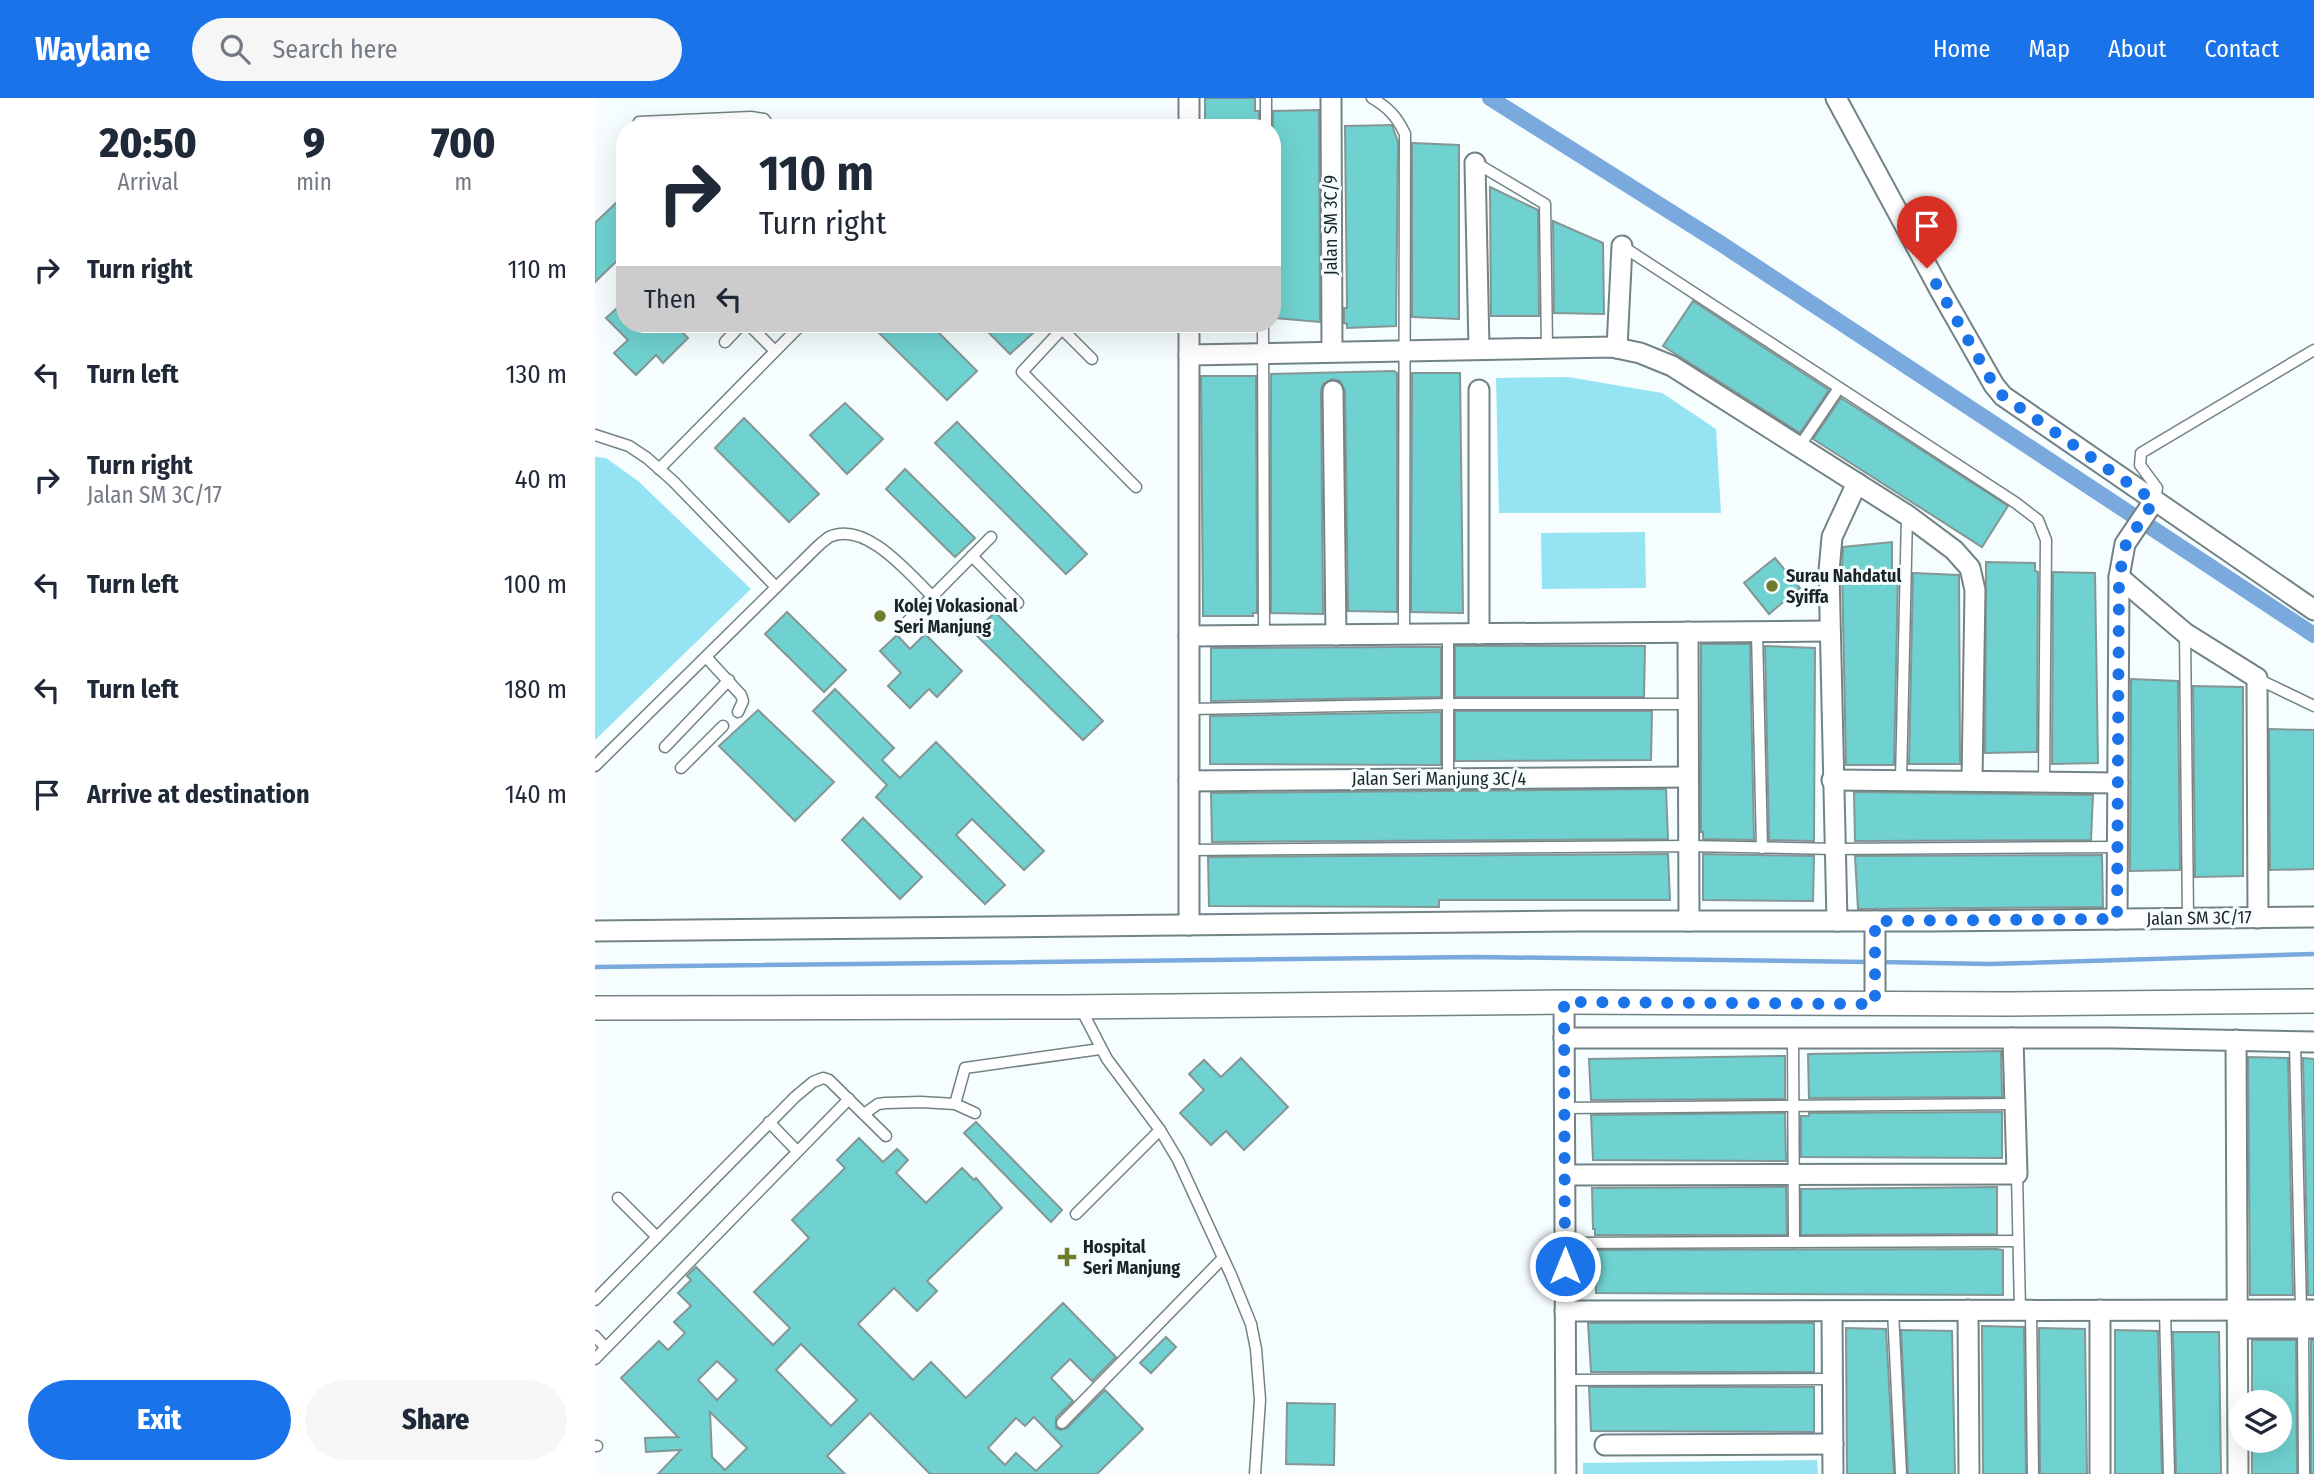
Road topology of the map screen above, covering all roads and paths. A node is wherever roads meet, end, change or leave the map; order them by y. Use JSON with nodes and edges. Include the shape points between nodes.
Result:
{"nodes":[{"id":1,"x":1189,"y":98,"type":"edge"},
{"id":2,"x":1266,"y":98,"type":"edge"},
{"id":3,"x":1331,"y":98,"type":"edge"},
{"id":4,"x":1373,"y":98,"type":"edge"},
{"id":5,"x":1836,"y":98,"type":"edge"},
{"id":6,"x":1189,"y":119,"type":"edge"},
{"id":7,"x":1266,"y":119,"type":"edge"},
{"id":8,"x":1475,"y":163,"type":"joint"},
{"id":9,"x":1622,"y":246,"type":"joint"},
{"id":10,"x":734,"y":333,"type":"edge"},
{"id":11,"x":757,"y":333,"type":"edge"},
{"id":12,"x":793,"y":333,"type":"edge"},
{"id":13,"x":1054,"y":333,"type":"edge"},
{"id":14,"x":1067,"y":333,"type":"edge"},
{"id":15,"x":1189,"y":333,"type":"edge"},
{"id":16,"x":1263,"y":333,"type":"edge"},
{"id":17,"x":725,"y":342,"type":"dead end"},
{"id":18,"x":1547,"y":347,"type":"junction"},
{"id":19,"x":1479,"y":348,"type":"junction"},
{"id":20,"x":1618,"y":348,"type":"junction"},
{"id":21,"x":1404,"y":350,"type":"junction"},
{"id":22,"x":2314,"y":350,"type":"edge"},
{"id":23,"x":775,"y":351,"type":"junction"},
{"id":24,"x":1332,"y":351,"type":"junction"},
{"id":25,"x":1263,"y":353,"type":"junction"},
{"id":26,"x":1189,"y":355,"type":"junction"},
{"id":27,"x":1092,"y":359,"type":"dead end"},
{"id":28,"x":1839,"y":388,"type":"junction"},
{"id":29,"x":1479,"y":390,"type":"dead end"},
{"id":30,"x":1333,"y":391,"type":"dead end"},
{"id":31,"x":595,"y":435,"type":"edge"},
{"id":32,"x":1799,"y":447,"type":"junction"},
{"id":33,"x":659,"y":469,"type":"junction"},
{"id":34,"x":1857,"y":483,"type":"junction"},
{"id":35,"x":1136,"y":487,"type":"dead end"},
{"id":36,"x":2150,"y":506,"type":"junction"},
{"id":37,"x":1907,"y":515,"type":"junction"},
{"id":38,"x":991,"y":537,"type":"dead end"},
{"id":39,"x":972,"y":556,"type":"junction"},
{"id":40,"x":2119,"y":577,"type":"junction"},
{"id":41,"x":776,"y":587,"type":"junction"},
{"id":42,"x":932,"y":596,"type":"junction"},
{"id":43,"x":1018,"y":603,"type":"dead end"},
{"id":44,"x":2314,"y":610,"type":"edge"},
{"id":45,"x":904,"y":625,"type":"dead end"},
{"id":46,"x":1830,"y":631,"type":"junction"},
{"id":47,"x":1688,"y":632,"type":"junction"},
{"id":48,"x":1757,"y":632,"type":"junction"},
{"id":49,"x":2185,"y":633,"type":"junction"},
{"id":50,"x":1404,"y":634,"type":"junction"},
{"id":51,"x":1448,"y":634,"type":"junction"},
{"id":52,"x":1479,"y":634,"type":"junction"},
{"id":53,"x":1189,"y":635,"type":"junction"},
{"id":54,"x":1264,"y":635,"type":"junction"},
{"id":55,"x":1336,"y":635,"type":"junction"},
{"id":56,"x":706,"y":657,"type":"junction"},
{"id":57,"x":2257,"y":678,"type":"junction"},
{"id":58,"x":729,"y":680,"type":"junction"},
{"id":59,"x":1688,"y":704,"type":"junction"},
{"id":60,"x":1448,"y":705,"type":"junction"},
{"id":61,"x":2314,"y":706,"type":"edge"},
{"id":62,"x":1189,"y":709,"type":"junction"},
{"id":63,"x":738,"y":712,"type":"dead end"},
{"id":64,"x":723,"y":726,"type":"dead end"},
{"id":65,"x":665,"y":747,"type":"dead end"},
{"id":66,"x":595,"y":766,"type":"edge"},
{"id":67,"x":681,"y":768,"type":"dead end"},
{"id":68,"x":1688,"y":777,"type":"junction"},
{"id":69,"x":1448,"y":779,"type":"junction"},
{"id":70,"x":1832,"y":780,"type":"junction"},
{"id":71,"x":1901,"y":780,"type":"junction"},
{"id":72,"x":1972,"y":780,"type":"junction"},
{"id":73,"x":1189,"y":781,"type":"junction"},
{"id":74,"x":2044,"y":782,"type":"junction"},
{"id":75,"x":2118,"y":783,"type":"junction"},
{"id":76,"x":1689,"y":846,"type":"junction"},
{"id":77,"x":2117,"y":847,"type":"junction"},
{"id":78,"x":1762,"y":848,"type":"junction"},
{"id":79,"x":1835,"y":849,"type":"junction"},
{"id":80,"x":1189,"y":850,"type":"junction"},
{"id":81,"x":2314,"y":917,"type":"edge"},
{"id":82,"x":2188,"y":918,"type":"junction"},
{"id":83,"x":2258,"y":918,"type":"junction"},
{"id":84,"x":2117,"y":919,"type":"junction"},
{"id":85,"x":1689,"y":921,"type":"junction"},
{"id":86,"x":1837,"y":921,"type":"junction"},
{"id":87,"x":1875,"y":921,"type":"junction"},
{"id":88,"x":1189,"y":925,"type":"junction"},
{"id":89,"x":595,"y":931,"type":"edge"},
{"id":90,"x":1875,"y":993,"type":"junction"},
{"id":91,"x":2314,"y":1001,"type":"edge"},
{"id":92,"x":1564,"y":1002,"type":"junction"},
{"id":93,"x":1080,"y":1007,"type":"junction"},
{"id":94,"x":595,"y":1008,"type":"edge"},
{"id":95,"x":1564,"y":1038,"type":"junction"},
{"id":96,"x":1793,"y":1038,"type":"junction"},
{"id":97,"x":2013,"y":1038,"type":"junction"},
{"id":98,"x":2236,"y":1040,"type":"junction"},
{"id":99,"x":2304,"y":1042,"type":"edge"},
{"id":100,"x":1101,"y":1049,"type":"junction"},
{"id":101,"x":849,"y":1100,"type":"junction"},
{"id":102,"x":955,"y":1104,"type":"junction"},
{"id":103,"x":2015,"y":1104,"type":"junction"},
{"id":104,"x":1794,"y":1106,"type":"junction"},
{"id":105,"x":1565,"y":1108,"type":"junction"},
{"id":106,"x":975,"y":1113,"type":"dead end"},
{"id":107,"x":864,"y":1114,"type":"junction"},
{"id":108,"x":769,"y":1122,"type":"junction"},
{"id":109,"x":1160,"y":1130,"type":"junction"},
{"id":110,"x":886,"y":1136,"type":"dead end"},
{"id":111,"x":797,"y":1151,"type":"junction"},
{"id":112,"x":2017,"y":1174,"type":"junction"},
{"id":113,"x":1566,"y":1175,"type":"junction"},
{"id":114,"x":1793,"y":1175,"type":"junction"},
{"id":115,"x":618,"y":1198,"type":"dead end"},
{"id":116,"x":1076,"y":1214,"type":"dead end"},
{"id":117,"x":657,"y":1237,"type":"junction"},
{"id":118,"x":2018,"y":1241,"type":"junction"},
{"id":119,"x":1794,"y":1242,"type":"junction"},
{"id":120,"x":1565,"y":1244,"type":"junction"},
{"id":121,"x":1223,"y":1258,"type":"junction"},
{"id":122,"x":595,"y":1300,"type":"edge"},
{"id":123,"x":1968,"y":1310,"type":"junction"},
{"id":124,"x":2025,"y":1310,"type":"junction"},
{"id":125,"x":2099,"y":1310,"type":"junction"},
{"id":126,"x":2165,"y":1310,"type":"junction"},
{"id":127,"x":1565,"y":1311,"type":"junction"},
{"id":128,"x":1832,"y":1311,"type":"junction"},
{"id":129,"x":1893,"y":1311,"type":"junction"},
{"id":130,"x":2238,"y":1319,"type":"junction"},
{"id":131,"x":2308,"y":1319,"type":"edge"},
{"id":132,"x":595,"y":1336,"type":"edge"},
{"id":133,"x":605,"y":1347,"type":"junction"},
{"id":134,"x":595,"y":1359,"type":"edge"},
{"id":135,"x":1832,"y":1379,"type":"junction"},
{"id":136,"x":1565,"y":1380,"type":"junction"},
{"id":137,"x":1062,"y":1423,"type":"dead end"},
{"id":138,"x":1833,"y":1444,"type":"junction"},
{"id":139,"x":1605,"y":1446,"type":"dead end"},
{"id":140,"x":1255,"y":1474,"type":"edge"},
{"id":141,"x":1566,"y":1474,"type":"edge"},
{"id":142,"x":1833,"y":1474,"type":"edge"},
{"id":143,"x":1901,"y":1474,"type":"edge"},
{"id":144,"x":1969,"y":1474,"type":"edge"},
{"id":145,"x":2033,"y":1474,"type":"edge"},
{"id":146,"x":2101,"y":1474,"type":"edge"},
{"id":147,"x":2169,"y":1474,"type":"edge"},
{"id":148,"x":2238,"y":1474,"type":"edge"},
{"id":149,"x":2304,"y":1474,"type":"edge"}],
"edges":[{"from":1,"to":6,"type":"street"},
{"from":2,"to":7,"type":"lane"},
{"from":3,"to":24,"type":"street","name":"Jalan SM 3C/9"},
{"from":4,"to":21,"type":"lane","via":[[1398,118],[1405,135]]},
{"from":5,"to":36,"type":"street","via":[[1994,385]]},
{"from":8,"to":18,"type":"lane","via":[[1545,204]]},
{"from":8,"to":19,"type":"street"},
{"from":9,"to":20,"type":"street"},
{"from":9,"to":28,"type":"lane"},
{"from":10,"to":17,"type":"lane"},
{"from":11,"to":23,"type":"lane"},
{"from":12,"to":23,"type":"lane"},
{"from":13,"to":35,"type":"lane","via":[[1022,372]]},
{"from":14,"to":27,"type":"lane"},
{"from":15,"to":26,"type":"street"},
{"from":16,"to":25,"type":"lane"},
{"from":18,"to":19,"type":"street"},
{"from":18,"to":20,"type":"street"},
{"from":19,"to":21,"type":"street"},
{"from":20,"to":32,"type":"street","via":[[1672,366]]},
{"from":21,"to":24,"type":"street"},
{"from":21,"to":50,"type":"lane"},
{"from":22,"to":36,"type":"lane","via":[[2141,453],[2140,465],[2157,488]]},
{"from":23,"to":33,"type":"lane"},
{"from":24,"to":25,"type":"street"},
{"from":25,"to":26,"type":"street"},
{"from":25,"to":54,"type":"lane"},
{"from":26,"to":53,"type":"street"},
{"from":28,"to":32,"type":"lane"},
{"from":28,"to":74,"type":"lane","via":[[2038,520],[2046,540]]},
{"from":29,"to":52,"type":"street"},
{"from":30,"to":55,"type":"street"},
{"from":31,"to":33,"type":"lane","via":[[629,446]]},
{"from":32,"to":34,"type":"street"},
{"from":33,"to":41,"type":"lane"},
{"from":34,"to":37,"type":"street"},
{"from":34,"to":46,"type":"street","via":[[1832,537]]},
{"from":36,"to":40,"type":"street","via":[[2126,544]]},
{"from":36,"to":44,"type":"street"},
{"from":37,"to":71,"type":"lane"},
{"from":37,"to":72,"type":"street","via":[[1970,568],[1975,590]]},
{"from":38,"to":39,"type":"lane"},
{"from":39,"to":42,"type":"lane"},
{"from":39,"to":43,"type":"lane"},
{"from":40,"to":49,"type":"street"},
{"from":40,"to":75,"type":"street"},
{"from":41,"to":42,"type":"lane","via":[[830,537],[847,534],[867,539]]},
{"from":41,"to":56,"type":"lane"},
{"from":42,"to":45,"type":"lane"},
{"from":46,"to":48,"type":"street"},
{"from":46,"to":70,"type":"street"},
{"from":47,"to":48,"type":"street"},
{"from":47,"to":52,"type":"street"},
{"from":47,"to":59,"type":"street"},
{"from":48,"to":78,"type":"lane"},
{"from":49,"to":57,"type":"street"},
{"from":49,"to":82,"type":"lane"},
{"from":50,"to":51,"type":"street"},
{"from":50,"to":55,"type":"street"},
{"from":51,"to":52,"type":"street"},
{"from":51,"to":60,"type":"lane"},
{"from":53,"to":54,"type":"street"},
{"from":53,"to":62,"type":"street"},
{"from":54,"to":55,"type":"street"},
{"from":56,"to":58,"type":"lane"},
{"from":56,"to":66,"type":"lane"},
{"from":57,"to":61,"type":"lane"},
{"from":57,"to":83,"type":"street"},
{"from":58,"to":63,"type":"lane","via":[[743,701]]},
{"from":58,"to":65,"type":"lane"},
{"from":59,"to":60,"type":"lane"},
{"from":59,"to":68,"type":"street"},
{"from":60,"to":62,"type":"lane"},
{"from":60,"to":69,"type":"lane"},
{"from":62,"to":73,"type":"street"},
{"from":64,"to":67,"type":"lane"},
{"from":68,"to":69,"type":"street","name":"Jalan Seri Manjung 3C/4"},
{"from":68,"to":76,"type":"street"},
{"from":69,"to":73,"type":"street","name":"Jalan Seri Manjung 3C/4"},
{"from":70,"to":71,"type":"street"},
{"from":70,"to":79,"type":"street"},
{"from":71,"to":72,"type":"street"},
{"from":72,"to":74,"type":"street"},
{"from":73,"to":80,"type":"street"},
{"from":74,"to":75,"type":"street"},
{"from":75,"to":77,"type":"street"},
{"from":76,"to":78,"type":"lane"},
{"from":76,"to":80,"type":"lane"},
{"from":76,"to":85,"type":"street"},
{"from":77,"to":79,"type":"lane"},
{"from":77,"to":84,"type":"street"},
{"from":78,"to":79,"type":"lane"},
{"from":79,"to":86,"type":"street"},
{"from":80,"to":88,"type":"street"},
{"from":81,"to":83,"type":"street","name":"Jalan SM 3C/17"},
{"from":82,"to":83,"type":"street","name":"Jalan SM 3C/17"},
{"from":82,"to":84,"type":"street","name":"Jalan SM 3C/17"},
{"from":84,"to":87,"type":"street","name":"Jalan SM 3C/17"},
{"from":85,"to":86,"type":"street","name":"Jalan SM 3C/17"},
{"from":85,"to":88,"type":"street","name":"Jalan SM 3C/17"},
{"from":86,"to":87,"type":"street","name":"Jalan SM 3C/17"},
{"from":87,"to":90,"type":"street"},
{"from":88,"to":89,"type":"street","name":"Jalan SM 3C/17"},
{"from":90,"to":91,"type":"street"},
{"from":90,"to":92,"type":"street"},
{"from":92,"to":93,"type":"street"},
{"from":92,"to":95,"type":"street"},
{"from":93,"to":94,"type":"street"},
{"from":93,"to":100,"type":"lane"},
{"from":95,"to":96,"type":"street"},
{"from":95,"to":105,"type":"street"},
{"from":96,"to":97,"type":"street"},
{"from":96,"to":104,"type":"lane"},
{"from":97,"to":98,"type":"street"},
{"from":97,"to":103,"type":"street"},
{"from":98,"to":99,"type":"street"},
{"from":98,"to":130,"type":"street"},
{"from":99,"to":131,"type":"lane"},
{"from":100,"to":102,"type":"lane","via":[[965,1068]]},
{"from":100,"to":109,"type":"lane"},
{"from":101,"to":107,"type":"lane"},
{"from":101,"to":108,"type":"lane","via":[[823,1078]]},
{"from":101,"to":111,"type":"lane"},
{"from":102,"to":106,"type":"lane"},
{"from":102,"to":107,"type":"lane","via":[[886,1103]]},
{"from":103,"to":104,"type":"lane"},
{"from":103,"to":112,"type":"street"},
{"from":104,"to":105,"type":"lane"},
{"from":104,"to":114,"type":"lane"},
{"from":105,"to":113,"type":"street"},
{"from":107,"to":110,"type":"lane"},
{"from":108,"to":111,"type":"lane"},
{"from":108,"to":117,"type":"lane"},
{"from":109,"to":116,"type":"lane"},
{"from":109,"to":121,"type":"lane"},
{"from":111,"to":133,"type":"lane"},
{"from":112,"to":114,"type":"street"},
{"from":112,"to":118,"type":"lane"},
{"from":113,"to":114,"type":"street"},
{"from":113,"to":120,"type":"street"},
{"from":114,"to":119,"type":"lane"},
{"from":115,"to":117,"type":"lane"},
{"from":117,"to":122,"type":"lane"},
{"from":118,"to":119,"type":"lane"},
{"from":118,"to":124,"type":"lane"},
{"from":119,"to":120,"type":"lane"},
{"from":120,"to":127,"type":"street"},
{"from":121,"to":137,"type":"lane"},
{"from":121,"to":140,"type":"lane","via":[[1251,1324],[1256,1349],[1260,1400]]},
{"from":123,"to":124,"type":"street"},
{"from":123,"to":129,"type":"street"},
{"from":123,"to":144,"type":"street"},
{"from":124,"to":125,"type":"street"},
{"from":124,"to":145,"type":"lane"},
{"from":125,"to":126,"type":"street"},
{"from":125,"to":146,"type":"street"},
{"from":126,"to":130,"type":"street"},
{"from":126,"to":147,"type":"lane"},
{"from":127,"to":128,"type":"street"},
{"from":127,"to":136,"type":"street"},
{"from":128,"to":129,"type":"street"},
{"from":128,"to":135,"type":"street"},
{"from":129,"to":143,"type":"lane"},
{"from":130,"to":131,"type":"street"},
{"from":130,"to":148,"type":"street"},
{"from":131,"to":149,"type":"lane"},
{"from":132,"to":133,"type":"lane"},
{"from":133,"to":134,"type":"lane"},
{"from":135,"to":136,"type":"lane"},
{"from":135,"to":138,"type":"street"},
{"from":136,"to":141,"type":"street"},
{"from":138,"to":139,"type":"street"},
{"from":138,"to":142,"type":"street"}]}
